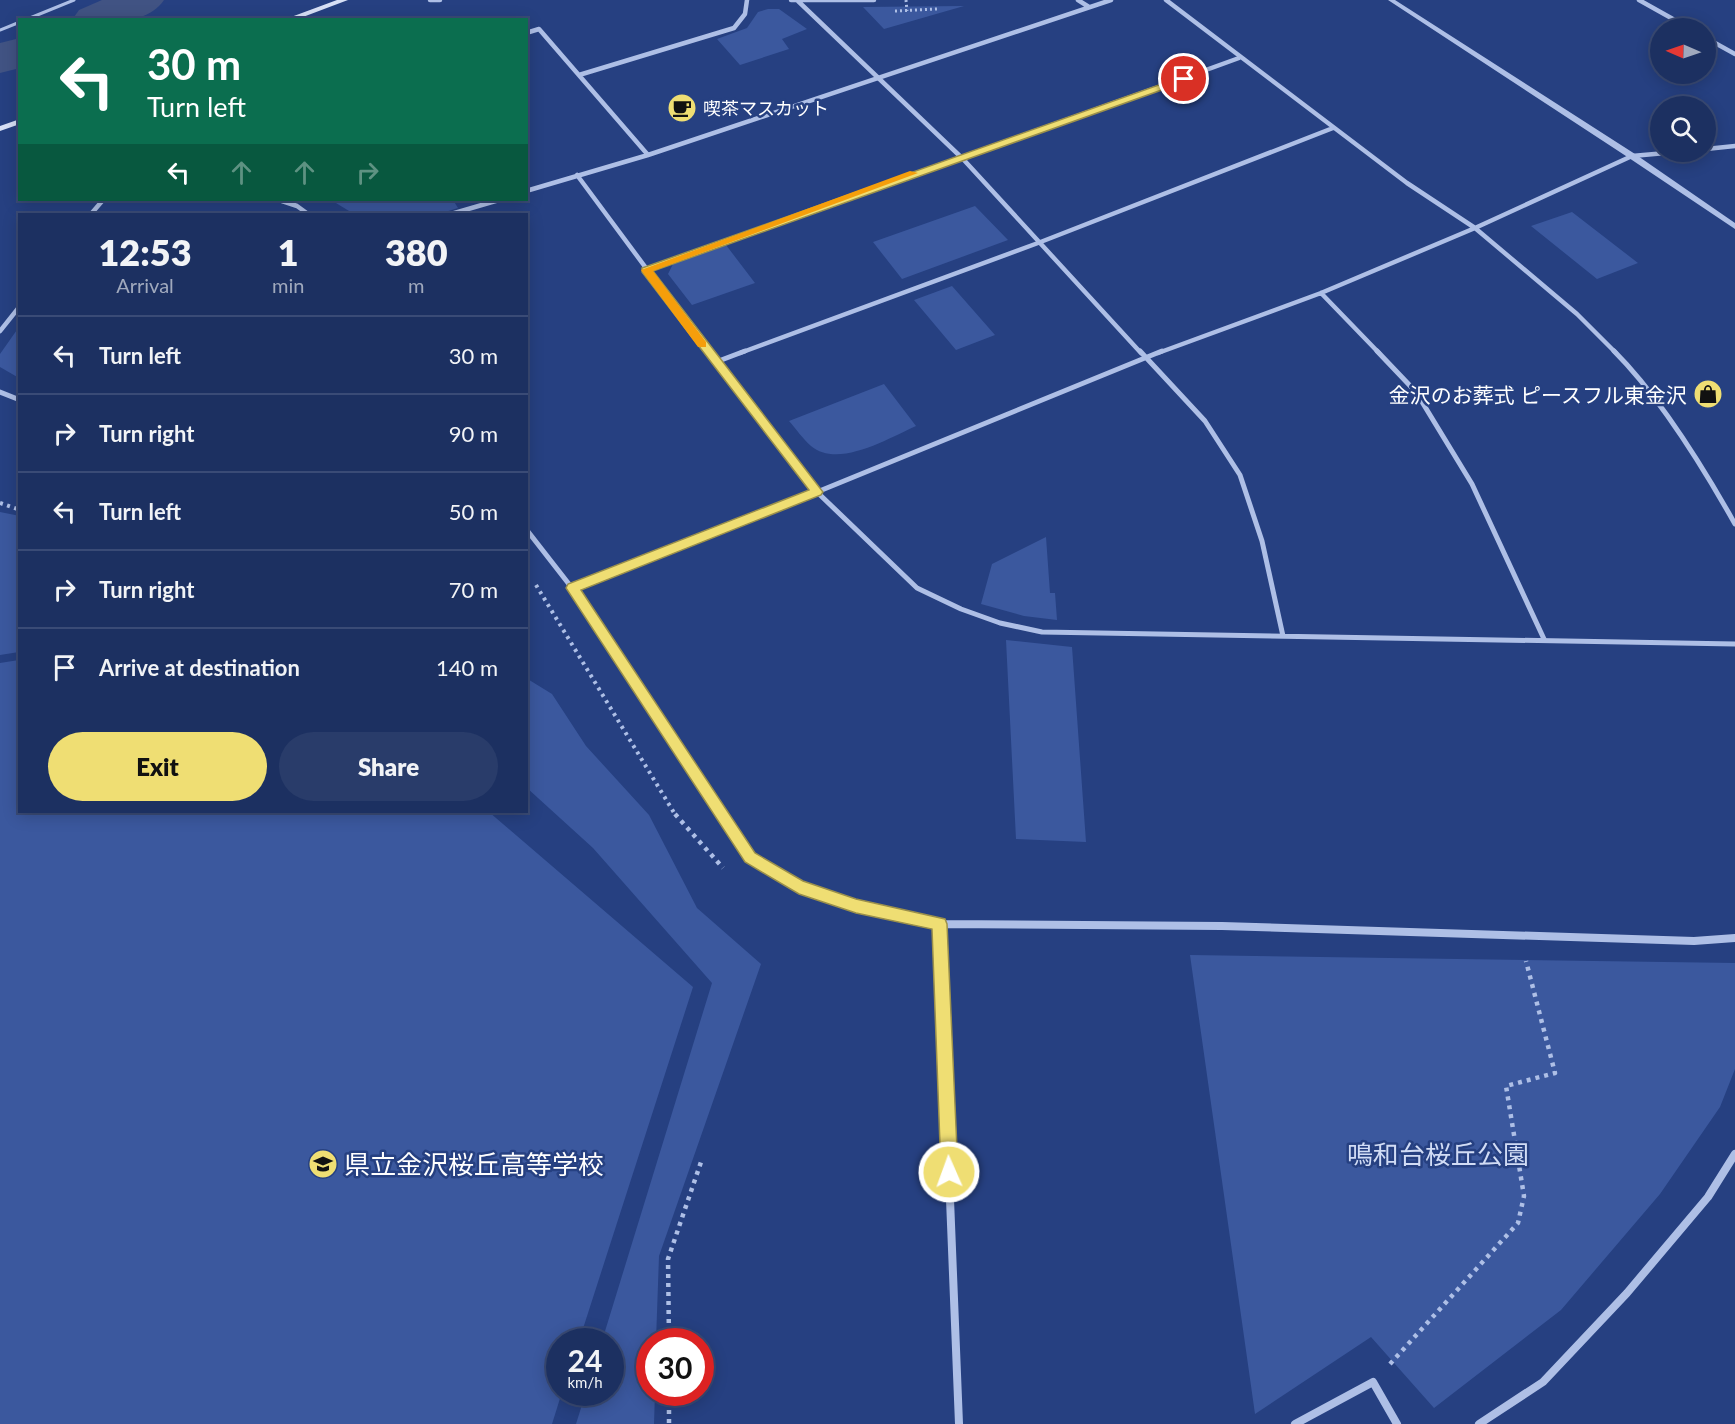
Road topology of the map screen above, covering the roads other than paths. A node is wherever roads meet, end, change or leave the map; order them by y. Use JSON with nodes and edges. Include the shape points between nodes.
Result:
{"nodes":[{"id":1,"x":74,"y":0,"type":"edge"},
{"id":2,"x":344,"y":0,"type":"edge"},
{"id":3,"x":430,"y":0,"type":"edge"},
{"id":4,"x":440,"y":0,"type":"edge"},
{"id":5,"x":747,"y":0,"type":"edge"},
{"id":6,"x":791,"y":0,"type":"edge"},
{"id":7,"x":798,"y":0,"type":"edge"},
{"id":8,"x":874,"y":0,"type":"edge"},
{"id":9,"x":1078,"y":0,"type":"edge"},
{"id":10,"x":1111,"y":0,"type":"edge"},
{"id":11,"x":1166,"y":0,"type":"edge"},
{"id":12,"x":1391,"y":0,"type":"edge"},
{"id":13,"x":1639,"y":0,"type":"edge"},
{"id":14,"x":1089,"y":7,"type":"junction"},
{"id":15,"x":30,"y":18,"type":"edge"},
{"id":16,"x":292,"y":18,"type":"edge"},
{"id":17,"x":1671,"y":18,"type":"edge"},
{"id":18,"x":18,"y":23,"type":"edge"},
{"id":19,"x":0,"y":30,"type":"edge"},
{"id":20,"x":528,"y":32,"type":"edge"},
{"id":21,"x":1716,"y":44,"type":"edge"},
{"id":22,"x":1735,"y":54,"type":"edge"},
{"id":23,"x":1239,"y":58,"type":"junction"},
{"id":24,"x":579,"y":75,"type":"junction"},
{"id":25,"x":876,"y":77,"type":"junction"},
{"id":26,"x":18,"y":122,"type":"edge"},
{"id":27,"x":1333,"y":128,"type":"junction"},
{"id":28,"x":0,"y":129,"type":"edge"},
{"id":29,"x":1735,"y":146,"type":"edge"},
{"id":30,"x":1716,"y":148,"type":"edge"},
{"id":31,"x":1650,"y":154,"type":"edge"},
{"id":32,"x":648,"y":155,"type":"junction"},
{"id":33,"x":1632,"y":156,"type":"junction"},
{"id":34,"x":963,"y":159,"type":"junction"},
{"id":35,"x":577,"y":175,"type":"junction"},
{"id":36,"x":528,"y":190,"type":"edge"},
{"id":37,"x":102,"y":201,"type":"edge"},
{"id":38,"x":282,"y":201,"type":"edge"},
{"id":39,"x":496,"y":201,"type":"edge"},
{"id":40,"x":92,"y":213,"type":"edge"},
{"id":41,"x":307,"y":213,"type":"edge"},
{"id":42,"x":454,"y":213,"type":"edge"},
{"id":43,"x":1735,"y":227,"type":"edge"},
{"id":44,"x":1475,"y":228,"type":"junction"},
{"id":45,"x":1038,"y":243,"type":"junction"},
{"id":46,"x":646,"y":270,"type":"junction"},
{"id":47,"x":1321,"y":293,"type":"junction"},
{"id":48,"x":18,"y":308,"type":"edge"},
{"id":49,"x":0,"y":331,"type":"edge"},
{"id":50,"x":1147,"y":357,"type":"junction"},
{"id":51,"x":716,"y":362,"type":"junction"},
{"id":52,"x":0,"y":392,"type":"edge"},
{"id":53,"x":18,"y":399,"type":"edge"},
{"id":54,"x":817,"y":492,"type":"junction"},
{"id":55,"x":1735,"y":524,"type":"edge"},
{"id":56,"x":528,"y":532,"type":"edge"},
{"id":57,"x":572,"y":588,"type":"junction"},
{"id":58,"x":1282,"y":636,"type":"junction"},
{"id":59,"x":1544,"y":639,"type":"junction"},
{"id":60,"x":1735,"y":644,"type":"edge"},
{"id":61,"x":939,"y":924,"type":"junction"},
{"id":62,"x":1735,"y":938,"type":"edge"},
{"id":63,"x":1735,"y":1154,"type":"edge"},
{"id":64,"x":959,"y":1424,"type":"edge"},
{"id":65,"x":1295,"y":1424,"type":"edge"},
{"id":66,"x":1397,"y":1424,"type":"edge"},
{"id":67,"x":1479,"y":1424,"type":"edge"}],
"edges":[{"from":1,"to":15,"type":"lane"},
{"from":2,"to":16,"type":"main road"},
{"from":3,"to":4,"type":"street"},
{"from":5,"to":24,"type":"street","via":[[745,14],[734,28]]},
{"from":6,"to":7,"type":"street"},
{"from":7,"to":8,"type":"street"},
{"from":7,"to":25,"type":"street"},
{"from":9,"to":14,"type":"street"},
{"from":10,"to":14,"type":"street"},
{"from":11,"to":23,"type":"street"},
{"from":12,"to":33,"type":"street"},
{"from":13,"to":17,"type":"street"},
{"from":14,"to":25,"type":"street"},
{"from":18,"to":19,"type":"lane"},
{"from":20,"to":24,"type":"street","via":[[539,29]]},
{"from":21,"to":22,"type":"street"},
{"from":23,"to":27,"type":"street"},
{"from":23,"to":34,"type":"street"},
{"from":24,"to":32,"type":"street"},
{"from":25,"to":32,"type":"street"},
{"from":25,"to":34,"type":"street"},
{"from":26,"to":28,"type":"main road"},
{"from":27,"to":44,"type":"street"},
{"from":27,"to":45,"type":"street"},
{"from":29,"to":30,"type":"street"},
{"from":31,"to":33,"type":"street"},
{"from":32,"to":35,"type":"street"},
{"from":33,"to":43,"type":"street"},
{"from":33,"to":44,"type":"street"},
{"from":34,"to":45,"type":"street"},
{"from":34,"to":46,"type":"street"},
{"from":35,"to":36,"type":"street"},
{"from":35,"to":46,"type":"street"},
{"from":37,"to":40,"type":"street"},
{"from":38,"to":41,"type":"street"},
{"from":39,"to":42,"type":"street"},
{"from":44,"to":47,"type":"street"},
{"from":44,"to":55,"type":"street","via":[[1577,314],[1635,372],[1711,481]]},
{"from":45,"to":50,"type":"street"},
{"from":45,"to":51,"type":"street"},
{"from":46,"to":51,"type":"street"},
{"from":47,"to":50,"type":"street"},
{"from":47,"to":59,"type":"street","via":[[1416,392],[1472,484]]},
{"from":48,"to":49,"type":"street"},
{"from":50,"to":54,"type":"street"},
{"from":50,"to":58,"type":"street","via":[[1205,421],[1240,475],[1262,541]]},
{"from":51,"to":54,"type":"street"},
{"from":52,"to":53,"type":"street"},
{"from":54,"to":57,"type":"street"},
{"from":54,"to":58,"type":"street","via":[[917,588],[1000,623],[1042,632]]},
{"from":56,"to":57,"type":"street"},
{"from":57,"to":61,"type":"street","via":[[750,858],[799,886],[856,906]]},
{"from":58,"to":59,"type":"street"},
{"from":59,"to":60,"type":"street"},
{"from":61,"to":62,"type":"street","via":[[1222,926],[1694,941]]},
{"from":61,"to":64,"type":"street"},
{"from":63,"to":67,"type":"street","via":[[1708,1197],[1627,1293],[1543,1382]]},
{"from":65,"to":66,"type":"street","via":[[1373,1382]]}]}
